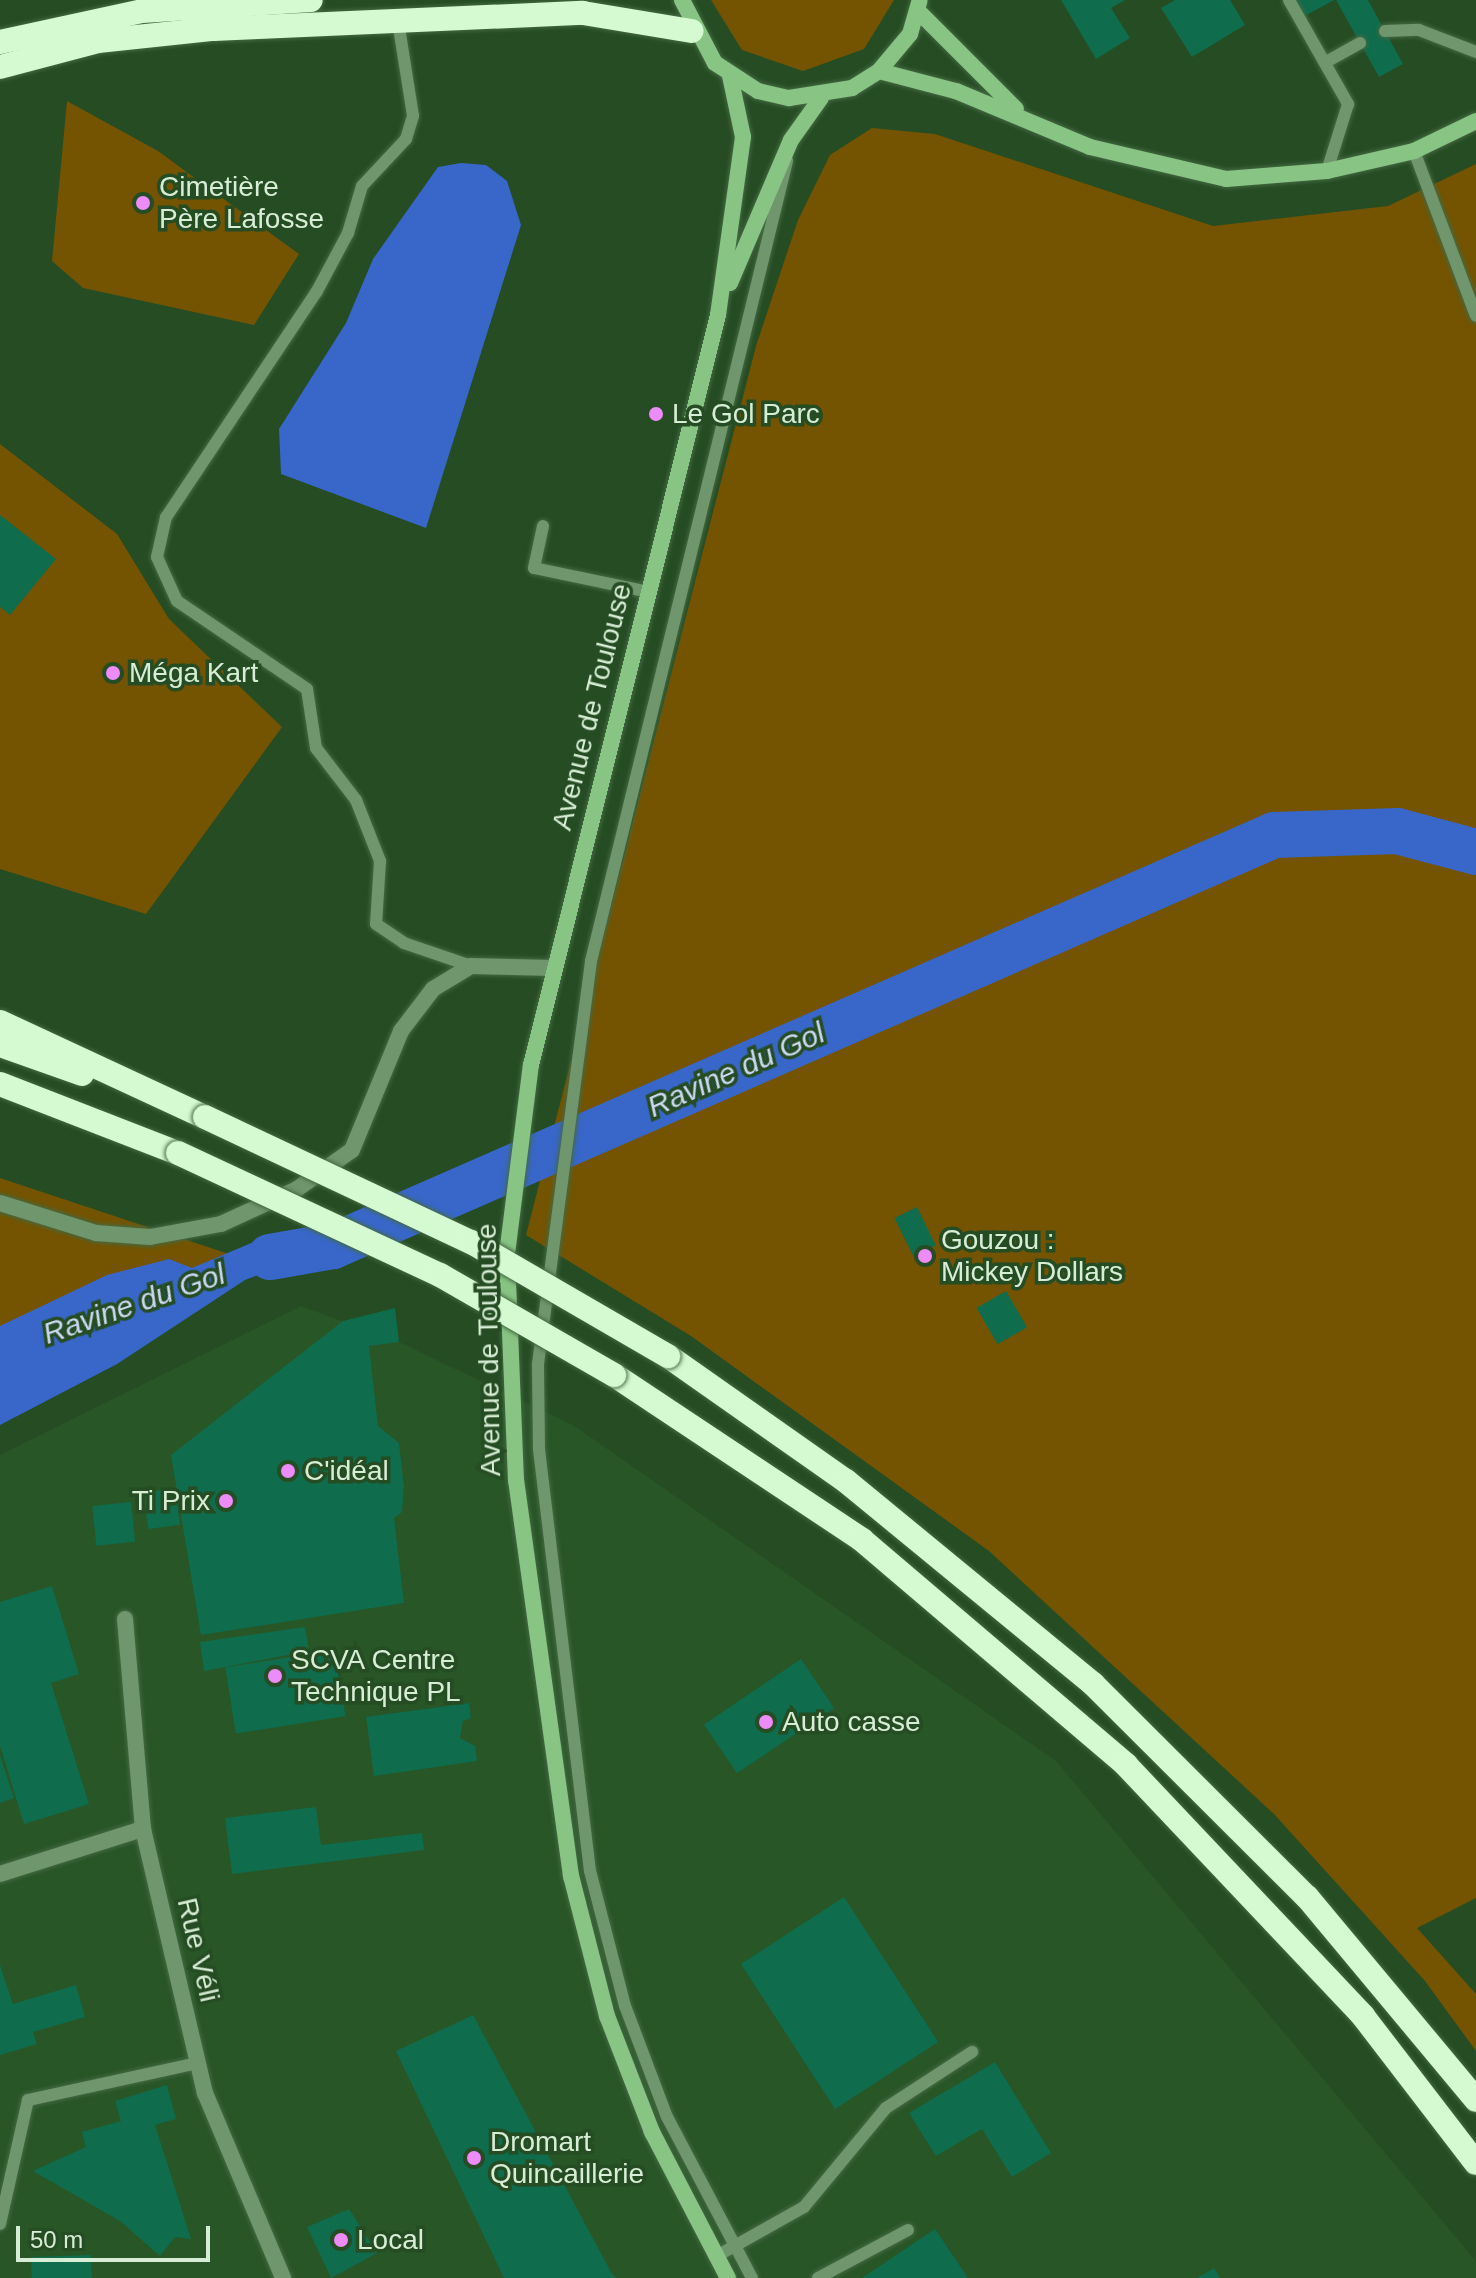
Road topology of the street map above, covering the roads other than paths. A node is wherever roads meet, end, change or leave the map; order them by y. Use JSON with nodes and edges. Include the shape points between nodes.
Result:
{"nodes":[{"id":1,"x":311,"y":0,"type":"edge"},
{"id":2,"x":682,"y":0,"type":"edge"},
{"id":3,"x":1289,"y":0,"type":"edge"},
{"id":4,"x":919,"y":6,"type":"edge"},
{"id":5,"x":398,"y":21,"type":"junction"},
{"id":6,"x":692,"y":31,"type":"junction"},
{"id":7,"x":1385,"y":31,"type":"dead end"},
{"id":8,"x":0,"y":42,"type":"edge"},
{"id":9,"x":1360,"y":43,"type":"dead end"},
{"id":10,"x":1476,"y":52,"type":"edge"},
{"id":11,"x":1326,"y":62,"type":"junction"},
{"id":12,"x":0,"y":67,"type":"edge"},
{"id":13,"x":879,"y":71,"type":"junction"},
{"id":14,"x":730,"y":76,"type":"junction"},
{"id":15,"x":821,"y":98,"type":"junction"},
{"id":16,"x":1023,"y":116,"type":"junction"},
{"id":17,"x":1476,"y":121,"type":"edge"},
{"id":18,"x":791,"y":140,"type":"junction"},
{"id":19,"x":1414,"y":151,"type":"junction"},
{"id":20,"x":1327,"y":171,"type":"junction"},
{"id":21,"x":718,"y":315,"type":"junction"},
{"id":22,"x":1476,"y":316,"type":"edge"},
{"id":23,"x":543,"y":526,"type":"dead end"},
{"id":24,"x":649,"y":592,"type":"junction"},
{"id":25,"x":471,"y":966,"type":"junction"},
{"id":26,"x":553,"y":968,"type":"junction"},
{"id":27,"x":0,"y":1022,"type":"edge"},
{"id":28,"x":0,"y":1045,"type":"edge"},
{"id":29,"x":0,"y":1084,"type":"edge"},
{"id":30,"x":205,"y":1117,"type":"junction"},
{"id":31,"x":0,"y":1203,"type":"edge"},
{"id":32,"x":125,"y":1619,"type":"dead end"},
{"id":33,"x":143,"y":1829,"type":"junction"},
{"id":34,"x":0,"y":1874,"type":"edge"},
{"id":35,"x":972,"y":2052,"type":"dead end"},
{"id":36,"x":198,"y":2063,"type":"junction"},
{"id":37,"x":1476,"y":2100,"type":"edge"},
{"id":38,"x":1476,"y":2163,"type":"edge"},
{"id":39,"x":0,"y":2224,"type":"edge"},
{"id":40,"x":908,"y":2230,"type":"dead end"},
{"id":41,"x":733,"y":2247,"type":"junction"},
{"id":42,"x":715,"y":2257,"type":"junction"},
{"id":43,"x":283,"y":2278,"type":"edge"},
{"id":44,"x":728,"y":2278,"type":"edge"},
{"id":45,"x":752,"y":2278,"type":"edge"},
{"id":46,"x":818,"y":2278,"type":"edge"}],
"edges":[{"from":1,"to":8,"type":"highway","via":[[142,11]]},
{"from":2,"to":6,"type":"main road"},
{"from":3,"to":11,"type":"lane"},
{"from":4,"to":13,"type":"main road"},
{"from":4,"to":16,"type":"main road"},
{"from":5,"to":6,"type":"highway","via":[[583,13]]},
{"from":5,"to":12,"type":"highway","via":[[112,40]]},
{"from":5,"to":25,"type":"lane","via":[[413,116],[406,139],[362,186],[348,233],[317,291],[166,517],[157,557],[177,601],[307,689],[316,748],[356,800],[380,861],[376,924],[404,943]]},
{"from":6,"to":14,"type":"main road"},
{"from":7,"to":10,"type":"lane","via":[[1419,30]]},
{"from":9,"to":11,"type":"lane"},
{"from":11,"to":20,"type":"lane","via":[[1348,104]]},
{"from":13,"to":15,"type":"main road"},
{"from":13,"to":16,"type":"main road","via":[[919,77]]},
{"from":14,"to":15,"type":"main road","via":[[768,94]]},
{"from":14,"to":21,"type":"main road","name":"Avenue de Toulouse","via":[[743,137]]},
{"from":15,"to":18,"type":"main road","name":"Avenue de Toulouse"},
{"from":16,"to":20,"type":"main road","via":[[1090,147],[1167,170],[1226,179]]},
{"from":17,"to":19,"type":"main road"},
{"from":18,"to":21,"type":"main road","name":"Avenue de Toulouse"},
{"from":18,"to":41,"type":"lane","via":[[591,961],[554,1210],[538,1364],[539,1449],[590,1871],[625,2006],[667,2117]]},
{"from":19,"to":20,"type":"main road"},
{"from":19,"to":22,"type":"lane"},
{"from":21,"to":24,"type":"main road","name":"Avenue de Toulouse"},
{"from":23,"to":24,"type":"lane","via":[[534,568]]},
{"from":24,"to":26,"type":"main road","name":"Avenue de Toulouse"},
{"from":25,"to":26,"type":"street"},
{"from":25,"to":31,"type":"street","via":[[433,989],[401,1031],[352,1150],[297,1189],[221,1224],[150,1237],[96,1233]]},
{"from":26,"to":42,"type":"main road","name":"Avenue de Toulouse","via":[[525,1099],[507,1254],[516,1481],[571,1876],[607,2016],[652,2132]]},
{"from":27,"to":30,"type":"highway"},
{"from":28,"to":30,"type":"highway"},
{"from":29,"to":38,"type":"highway","bridge":true,"via":[[178,1153],[440,1275],[614,1375],[862,1540],[1115,1755],[1363,2016]]},
{"from":30,"to":37,"type":"highway","bridge":true,"via":[[471,1242],[668,1356],[846,1481],[1093,1684],[1307,1897]]},
{"from":32,"to":33,"type":"street","name":"Rue Véli"},
{"from":33,"to":34,"type":"street"},
{"from":33,"to":36,"type":"street","name":"Rue Véli"},
{"from":35,"to":41,"type":"lane","via":[[875,2118],[804,2207]]},
{"from":36,"to":39,"type":"lane","via":[[28,2100]]},
{"from":36,"to":43,"type":"street","name":"Rue Véli"},
{"from":40,"to":46,"type":"lane"},
{"from":41,"to":42,"type":"lane"},
{"from":41,"to":45,"type":"lane"},
{"from":42,"to":44,"type":"main road","name":"Avenue de Toulouse"}]}
